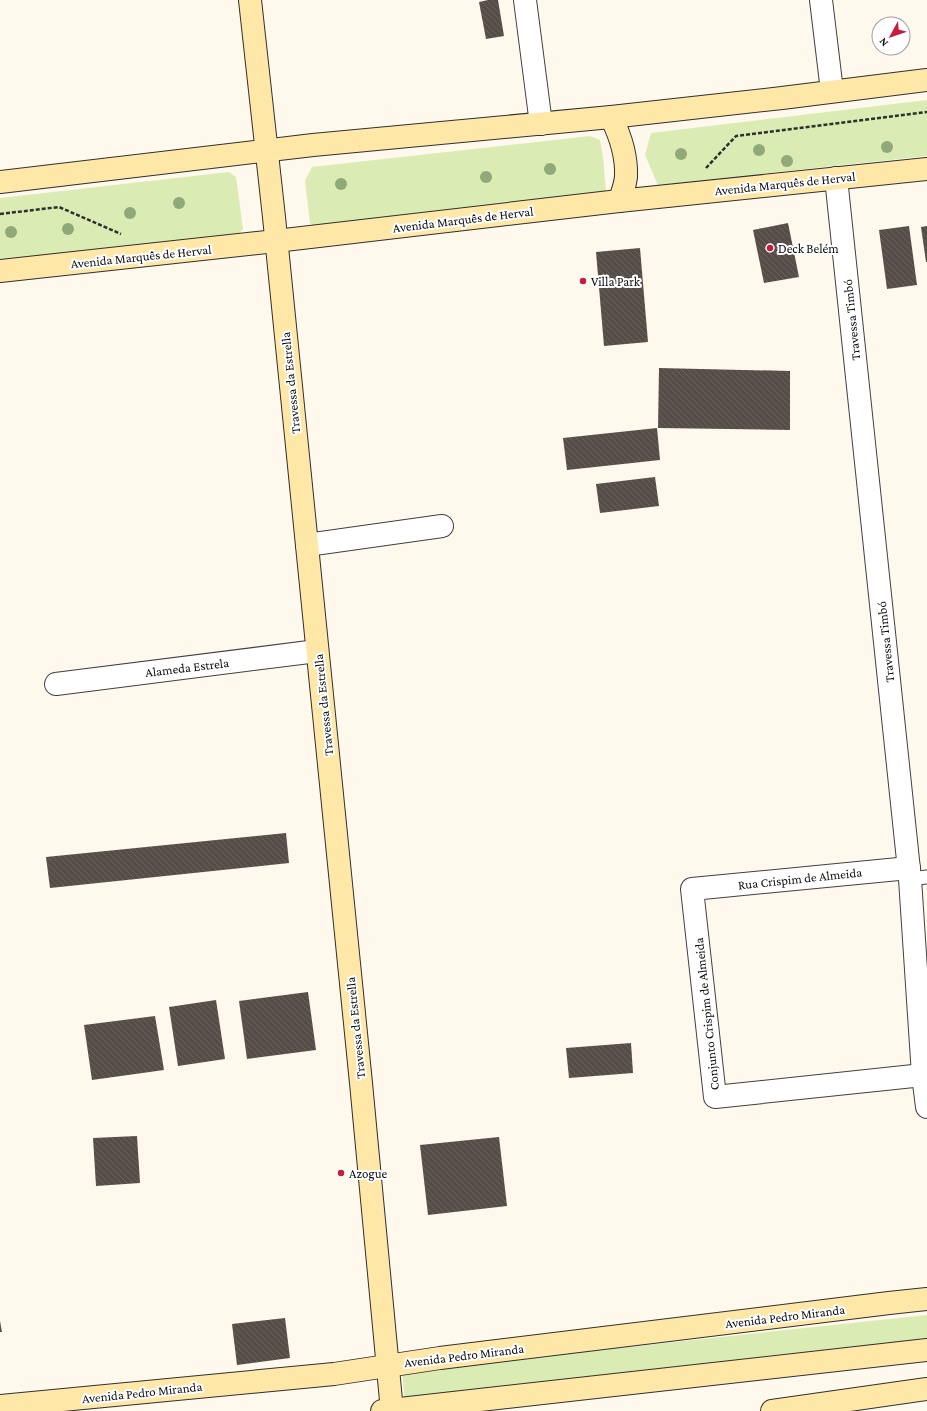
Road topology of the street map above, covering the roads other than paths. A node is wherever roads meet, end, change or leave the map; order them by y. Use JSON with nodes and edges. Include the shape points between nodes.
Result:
{"nodes":[{"id":1,"x":250,"y":0,"type":"edge"},
{"id":2,"x":525,"y":0,"type":"edge"},
{"id":3,"x":821,"y":0,"type":"edge"},
{"id":4,"x":927,"y":80,"type":"edge"},
{"id":5,"x":832,"y":91,"type":"junction"},
{"id":6,"x":611,"y":117,"type":"junction"},
{"id":7,"x":541,"y":124,"type":"junction"},
{"id":8,"x":267,"y":150,"type":"junction"},
{"id":9,"x":927,"y":169,"type":"edge"},
{"id":10,"x":836,"y":178,"type":"junction"},
{"id":11,"x":0,"y":182,"type":"edge"},
{"id":12,"x":620,"y":201,"type":"junction"},
{"id":13,"x":276,"y":241,"type":"junction"},
{"id":14,"x":0,"y":271,"type":"edge"},
{"id":15,"x":442,"y":526,"type":"dead end"},
{"id":16,"x":306,"y":545,"type":"junction"},
{"id":17,"x":317,"y":651,"type":"junction"},
{"id":18,"x":56,"y":684,"type":"dead end"},
{"id":19,"x":915,"y":875,"type":"edge"},
{"id":20,"x":692,"y":889,"type":"joint"},
{"id":21,"x":923,"y":996,"type":"edge"},
{"id":22,"x":923,"y":1075,"type":"junction"},
{"id":23,"x":927,"y":1108,"type":"edge"},
{"id":24,"x":927,"y":1299,"type":"edge"},
{"id":25,"x":927,"y":1350,"type":"edge"},
{"id":26,"x":388,"y":1365,"type":"junction"},
{"id":27,"x":927,"y":1389,"type":"edge"},
{"id":28,"x":0,"y":1406,"type":"edge"},
{"id":29,"x":389,"y":1411,"type":"edge"},
{"id":30,"x":772,"y":1411,"type":"edge"}],
"edges":[{"from":1,"to":8,"type":"main road","name":"Travessa da Estrella"},
{"from":2,"to":7,"type":"street"},
{"from":3,"to":5,"type":"street"},
{"from":4,"to":5,"type":"main road"},
{"from":5,"to":6,"type":"main road"},
{"from":6,"to":7,"type":"main road"},
{"from":6,"to":12,"type":"main road","via":[[618,131],[626,162],[626,178]]},
{"from":7,"to":8,"type":"main road"},
{"from":8,"to":11,"type":"main road"},
{"from":8,"to":13,"type":"main road","name":"Travessa da Estrella"},
{"from":9,"to":10,"type":"main road","name":"Avenida Marquês de Herval"},
{"from":10,"to":12,"type":"main road","name":"Avenida Marquês de Herval"},
{"from":10,"to":19,"type":"street","name":"Travessa Timbó"},
{"from":12,"to":13,"type":"main road","name":"Avenida Marquês de Herval"},
{"from":13,"to":14,"type":"main road","name":"Avenida Marquês de Herval"},
{"from":13,"to":16,"type":"main road","name":"Travessa da Estrella"},
{"from":15,"to":16,"type":"street"},
{"from":16,"to":17,"type":"main road","name":"Travessa da Estrella"},
{"from":17,"to":18,"type":"street","name":"Alameda Estrela"},
{"from":17,"to":26,"type":"main road","name":"Travessa da Estrella"},
{"from":19,"to":20,"type":"street","name":"Rua Crispim de Almeida"},
{"from":19,"to":21,"type":"street","name":"Travessa Timbó"},
{"from":20,"to":22,"type":"street","name":"Conjunto Crispim de Almeida","via":[[715,1097]]},
{"from":21,"to":22,"type":"street","name":"Travessa Timbó"},
{"from":22,"to":23,"type":"street","name":"Travessa Timbó"},
{"from":24,"to":26,"type":"main road","name":"Avenida Pedro Miranda"},
{"from":25,"to":29,"type":"main road"},
{"from":26,"to":28,"type":"main road","name":"Avenida Pedro Miranda","via":[[334,1374]]},
{"from":26,"to":29,"type":"main road","name":"Travessa da Estrella"},
{"from":27,"to":30,"type":"main road"}]}
